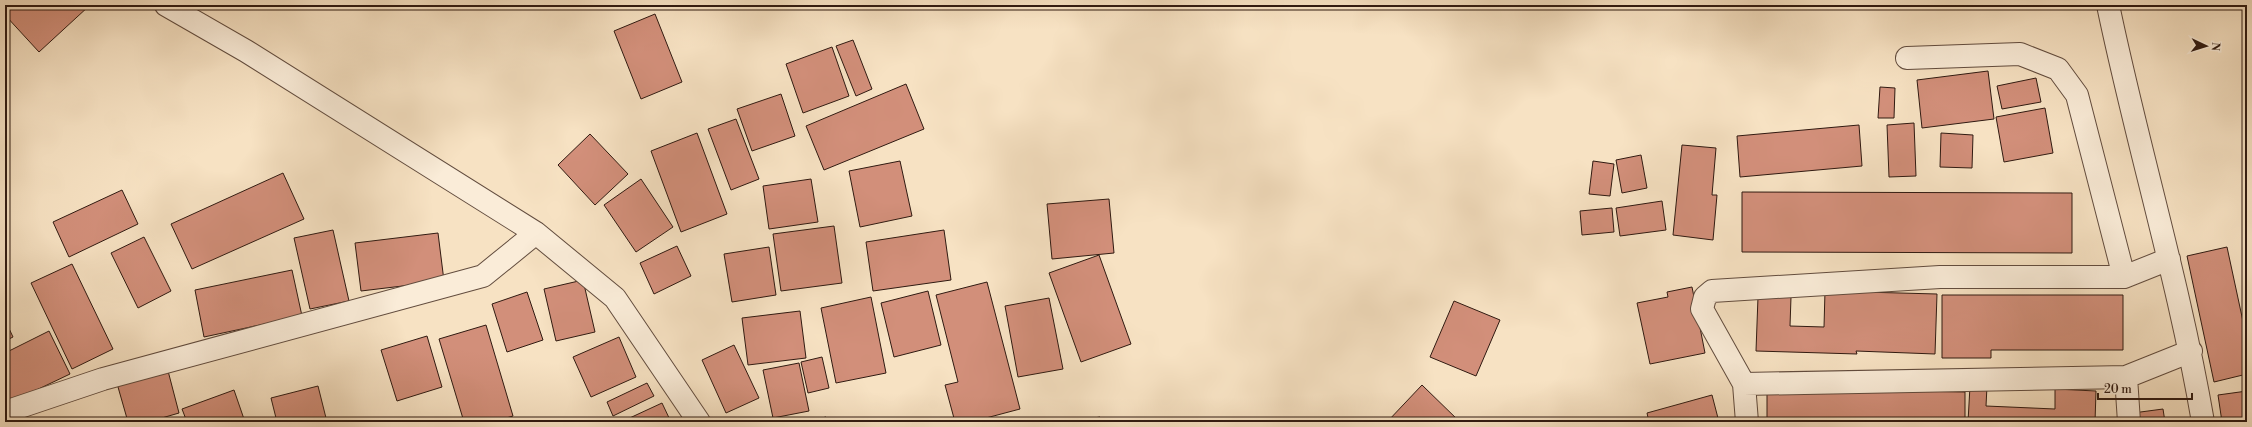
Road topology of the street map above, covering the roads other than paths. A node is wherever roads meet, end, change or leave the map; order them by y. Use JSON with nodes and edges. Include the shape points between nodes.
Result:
{"nodes":[{"id":1,"x":166,"y":5,"type":"edge"},
{"id":2,"x":2108,"y":5,"type":"edge"},
{"id":3,"x":1907,"y":58,"type":"dead end"},
{"id":4,"x":536,"y":234,"type":"junction"},
{"id":5,"x":2169,"y":259,"type":"junction"},
{"id":6,"x":2124,"y":277,"type":"junction"},
{"id":7,"x":2191,"y":351,"type":"junction"},
{"id":8,"x":2126,"y":377,"type":"junction"},
{"id":9,"x":1744,"y":384,"type":"junction"},
{"id":10,"x":5,"y":412,"type":"edge"},
{"id":11,"x":699,"y":422,"type":"edge"},
{"id":12,"x":1747,"y":422,"type":"edge"},
{"id":13,"x":2129,"y":422,"type":"edge"},
{"id":14,"x":2203,"y":422,"type":"edge"}],
"edges":[{"from":1,"to":4,"type":"street","via":[[246,51]]},
{"from":2,"to":5,"type":"street","via":[[2124,85]]},
{"from":3,"to":6,"type":"street","via":[[2020,54],[2058,69],[2078,95]]},
{"from":4,"to":10,"type":"street","via":[[483,276],[103,379]]},
{"from":4,"to":11,"type":"street","via":[[615,298]]},
{"from":5,"to":6,"type":"street"},
{"from":5,"to":7,"type":"street"},
{"from":6,"to":9,"type":"street","via":[[1940,277],[1712,291],[1704,297],[1702,309]]},
{"from":7,"to":8,"type":"street"},
{"from":7,"to":14,"type":"street"},
{"from":8,"to":9,"type":"street"},
{"from":8,"to":13,"type":"street"},
{"from":9,"to":12,"type":"street"}]}
